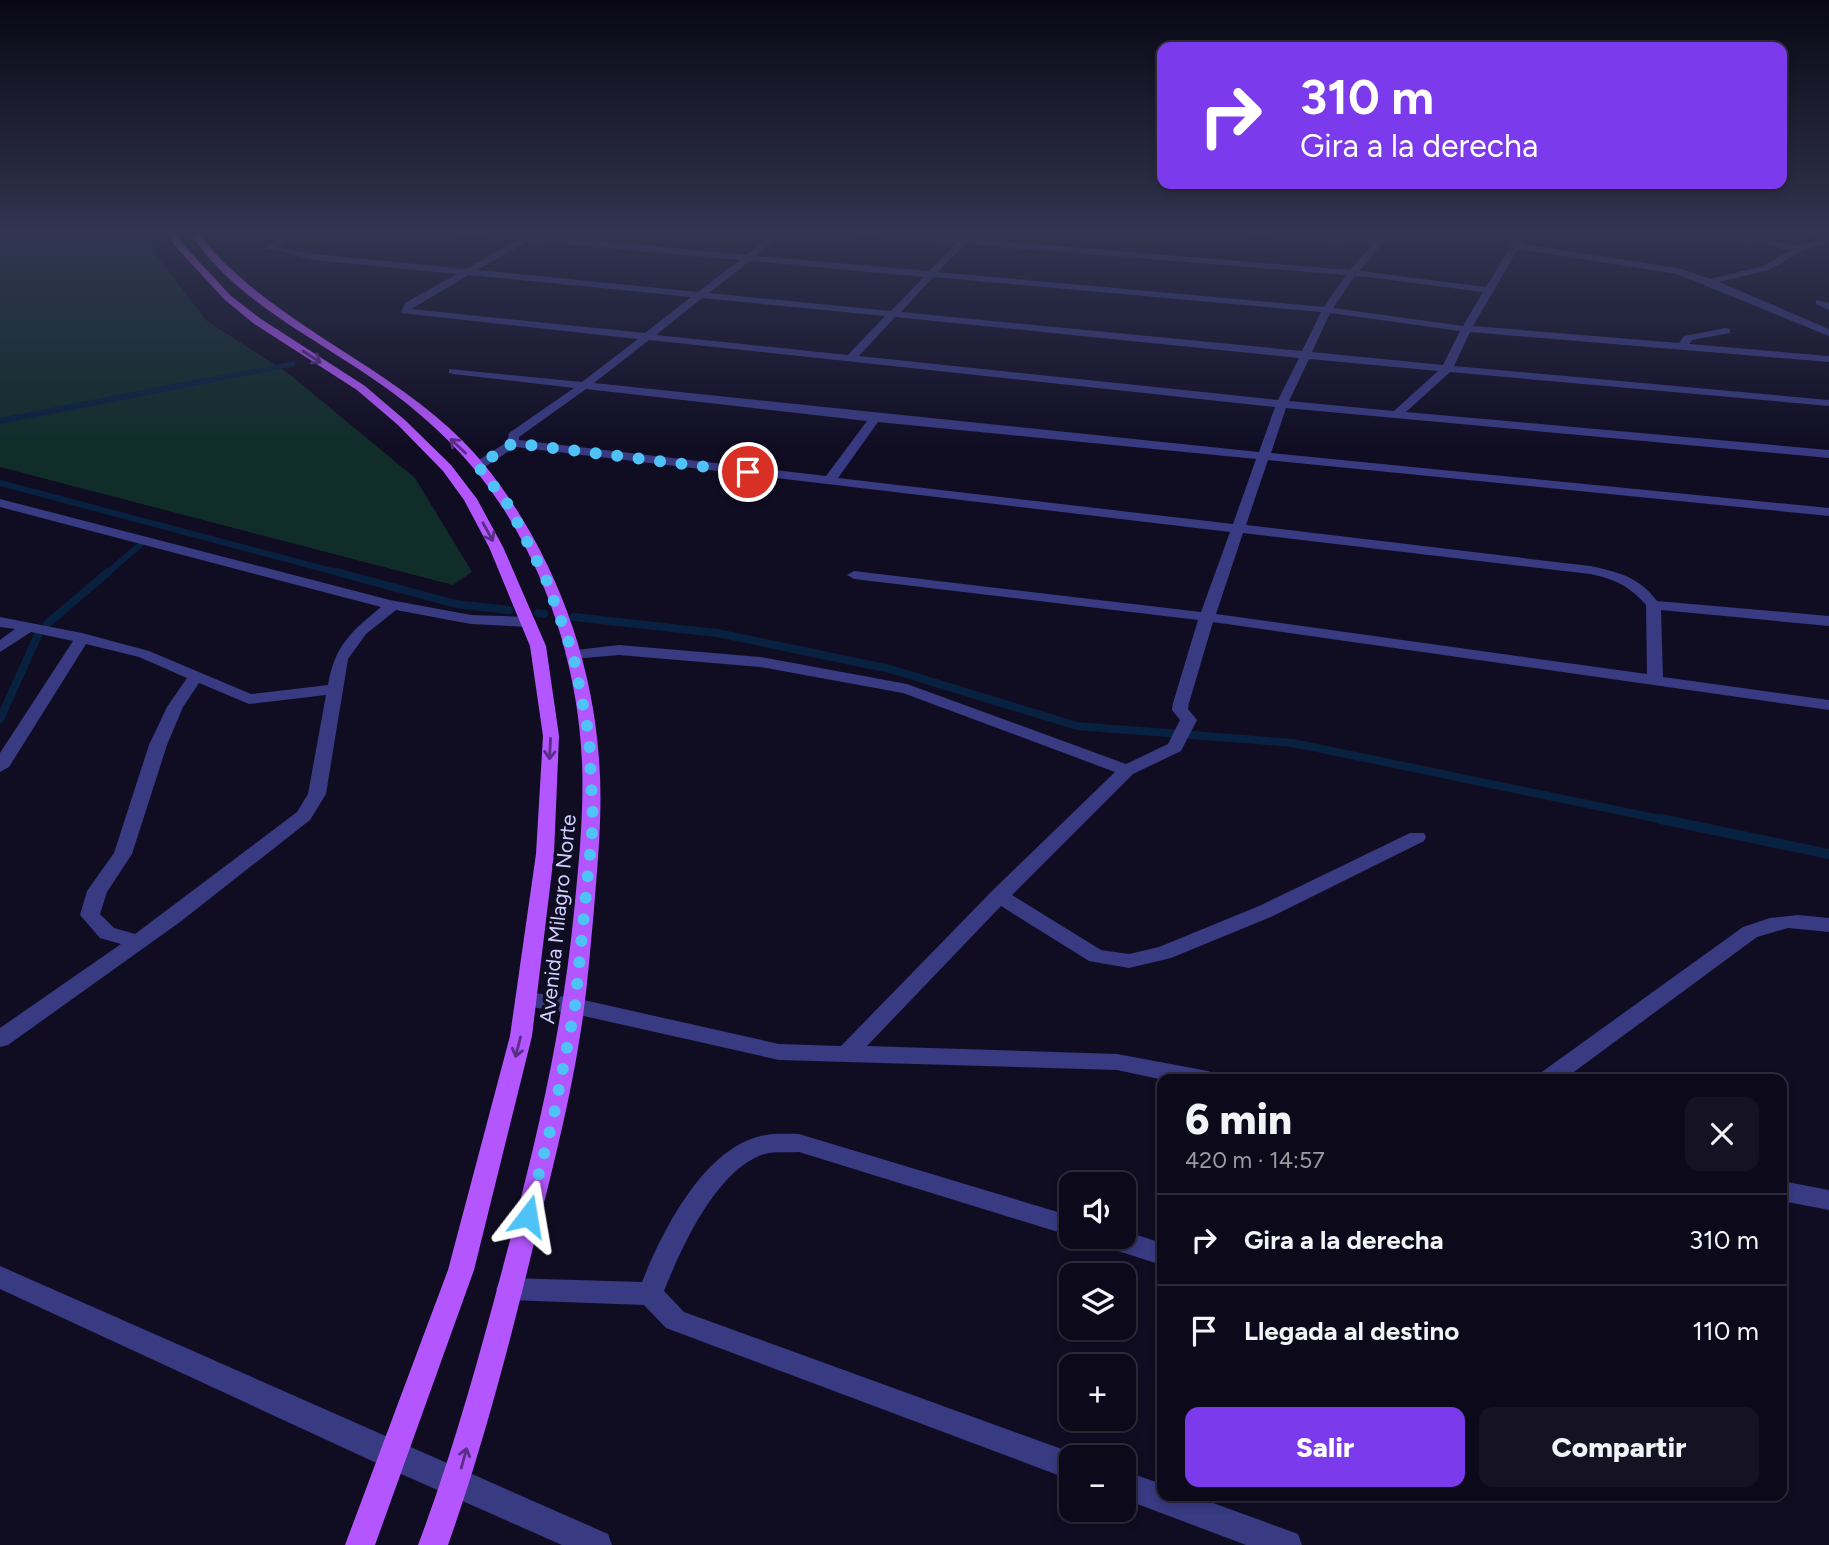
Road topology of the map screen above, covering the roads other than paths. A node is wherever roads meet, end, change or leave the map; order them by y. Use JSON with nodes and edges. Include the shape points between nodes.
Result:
{"nodes":[{"id":1,"x":236,"y":304,"type":"edge"},
{"id":2,"x":265,"y":304,"type":"edge"},
{"id":3,"x":410,"y":304,"type":"edge"},
{"id":4,"x":689,"y":304,"type":"edge"},
{"id":5,"x":799,"y":304,"type":"edge"},
{"id":6,"x":902,"y":304,"type":"edge"},
{"id":7,"x":1262,"y":304,"type":"edge"},
{"id":8,"x":1331,"y":304,"type":"edge"},
{"id":9,"x":1481,"y":304,"type":"edge"},
{"id":10,"x":1761,"y":304,"type":"edge"},
{"id":11,"x":1327,"y":310,"type":"junction"},
{"id":12,"x":894,"y":313,"type":"junction"},
{"id":13,"x":1466,"y":329,"type":"junction"},
{"id":14,"x":1726,"y":331,"type":"dead end"},
{"id":15,"x":1829,"y":333,"type":"edge"},
{"id":16,"x":647,"y":337,"type":"junction"},
{"id":17,"x":1682,"y":347,"type":"junction"},
{"id":18,"x":1306,"y":354,"type":"junction"},
{"id":19,"x":850,"y":359,"type":"junction"},
{"id":20,"x":1829,"y":359,"type":"edge"},
{"id":21,"x":1447,"y":369,"type":"junction"},
{"id":22,"x":453,"y":371,"type":"dead end"},
{"id":23,"x":585,"y":385,"type":"junction"},
{"id":24,"x":1829,"y":403,"type":"edge"},
{"id":25,"x":1282,"y":404,"type":"junction"},
{"id":26,"x":1395,"y":415,"type":"junction"},
{"id":27,"x":875,"y":418,"type":"junction"},
{"id":28,"x":513,"y":443,"type":"junction"},
{"id":29,"x":1829,"y":454,"type":"edge"},
{"id":30,"x":1265,"y":455,"type":"junction"},
{"id":31,"x":478,"y":466,"type":"junction"},
{"id":32,"x":829,"y":481,"type":"junction"},
{"id":33,"x":0,"y":503,"type":"edge"},
{"id":34,"x":1829,"y":512,"type":"edge"},
{"id":35,"x":1238,"y":529,"type":"junction"},
{"id":36,"x":854,"y":575,"type":"dead end"},
{"id":37,"x":1653,"y":605,"type":"junction"},
{"id":38,"x":392,"y":606,"type":"junction"},
{"id":39,"x":1207,"y":617,"type":"junction"},
{"id":40,"x":1829,"y":621,"type":"edge"},
{"id":41,"x":0,"y":622,"type":"edge"},
{"id":42,"x":528,"y":622,"type":"junction"},
{"id":43,"x":27,"y":628,"type":"junction"},
{"id":44,"x":82,"y":638,"type":"junction"},
{"id":45,"x":0,"y":647,"type":"edge"},
{"id":46,"x":573,"y":654,"type":"junction"},
{"id":47,"x":195,"y":678,"type":"junction"},
{"id":48,"x":1655,"y":679,"type":"junction"},
{"id":49,"x":335,"y":689,"type":"junction"},
{"id":50,"x":1829,"y":705,"type":"edge"},
{"id":51,"x":0,"y":767,"type":"edge"},
{"id":52,"x":1127,"y":770,"type":"junction"},
{"id":53,"x":1417,"y":837,"type":"dead end"},
{"id":54,"x":999,"y":895,"type":"junction"},
{"id":55,"x":1829,"y":925,"type":"edge"},
{"id":56,"x":138,"y":942,"type":"junction"},
{"id":57,"x":526,"y":1000,"type":"junction"},
{"id":58,"x":575,"y":1006,"type":"junction"},
{"id":59,"x":0,"y":1039,"type":"edge"},
{"id":60,"x":846,"y":1054,"type":"junction"},
{"id":61,"x":1178,"y":1074,"type":"edge"},
{"id":62,"x":1555,"y":1074,"type":"edge"},
{"id":63,"x":1787,"y":1192,"type":"edge"},
{"id":64,"x":1829,"y":1200,"type":"edge"},
{"id":65,"x":1059,"y":1222,"type":"edge"},
{"id":66,"x":1136,"y":1246,"type":"edge"},
{"id":67,"x":1157,"y":1252,"type":"edge"},
{"id":68,"x":0,"y":1277,"type":"edge"},
{"id":69,"x":509,"y":1289,"type":"junction"},
{"id":70,"x":650,"y":1294,"type":"junction"},
{"id":71,"x":393,"y":1456,"type":"junction"},
{"id":72,"x":1059,"y":1462,"type":"edge"},
{"id":73,"x":457,"y":1484,"type":"junction"},
{"id":74,"x":1136,"y":1489,"type":"edge"},
{"id":75,"x":1157,"y":1497,"type":"edge"},
{"id":76,"x":1167,"y":1501,"type":"edge"},
{"id":77,"x":365,"y":1533,"type":"edge"},
{"id":78,"x":346,"y":1545,"type":"edge"},
{"id":79,"x":433,"y":1545,"type":"edge"},
{"id":80,"x":597,"y":1545,"type":"edge"},
{"id":81,"x":1287,"y":1545,"type":"edge"}],
"edges":[{"from":1,"to":42,"type":"main road","name":"Avenida Milagro Norte","one_way":true,"via":[[361,388],[447,468],[496,547]]},
{"from":31,"to":2,"type":"main road","name":"Avenida Milagro Norte","one_way":true,"via":[[392,387]]},
{"from":3,"to":16,"type":"street","via":[[405,311]]},
{"from":4,"to":16,"type":"street"},
{"from":5,"to":12,"type":"street"},
{"from":6,"to":12,"type":"street"},
{"from":7,"to":11,"type":"street"},
{"from":8,"to":11,"type":"street"},
{"from":9,"to":13,"type":"street"},
{"from":10,"to":15,"type":"street"},
{"from":11,"to":13,"type":"street"},
{"from":11,"to":18,"type":"street"},
{"from":12,"to":18,"type":"street"},
{"from":12,"to":19,"type":"street"},
{"from":13,"to":17,"type":"street"},
{"from":13,"to":21,"type":"street"},
{"from":14,"to":17,"type":"street","via":[[1688,338]]},
{"from":16,"to":19,"type":"street"},
{"from":16,"to":23,"type":"street"},
{"from":17,"to":20,"type":"street"},
{"from":18,"to":21,"type":"street"},
{"from":18,"to":25,"type":"street"},
{"from":19,"to":25,"type":"street"},
{"from":21,"to":24,"type":"street"},
{"from":21,"to":26,"type":"street"},
{"from":22,"to":23,"type":"street"},
{"from":23,"to":27,"type":"street"},
{"from":23,"to":28,"type":"street","via":[[513,436]]},
{"from":25,"to":26,"type":"street"},
{"from":25,"to":30,"type":"street"},
{"from":26,"to":29,"type":"street"},
{"from":27,"to":30,"type":"street"},
{"from":27,"to":32,"type":"street"},
{"from":28,"to":31,"type":"street"},
{"from":28,"to":32,"type":"street"},
{"from":30,"to":34,"type":"street"},
{"from":30,"to":35,"type":"street"},
{"from":31,"to":46,"type":"main road","name":"Avenida Milagro Norte","via":[[509,506],[546,579]]},
{"from":32,"to":35,"type":"street"},
{"from":33,"to":38,"type":"street"},
{"from":35,"to":37,"type":"street","via":[[1590,570],[1637,585]]},
{"from":35,"to":39,"type":"street"},
{"from":36,"to":39,"type":"street"},
{"from":37,"to":40,"type":"street"},
{"from":37,"to":48,"type":"street"},
{"from":38,"to":42,"type":"street","via":[[434,617]]},
{"from":38,"to":49,"type":"street","via":[[348,645],[340,659]]},
{"from":39,"to":48,"type":"street"},
{"from":39,"to":52,"type":"street","via":[[1180,710],[1189,720],[1175,747]]},
{"from":41,"to":43,"type":"street"},
{"from":42,"to":57,"type":"main road","name":"Avenida Milagro Norte","one_way":true,"via":[[538,646],[551,736],[545,854]]},
{"from":43,"to":44,"type":"street"},
{"from":43,"to":45,"type":"street"},
{"from":44,"to":47,"type":"street","via":[[144,654]]},
{"from":44,"to":51,"type":"street"},
{"from":46,"to":52,"type":"street","via":[[619,650],[760,662],[907,689]]},
{"from":46,"to":58,"type":"main road","name":"Avenida Milagro Norte","via":[[589,736],[593,823]]},
{"from":47,"to":49,"type":"street","via":[[249,699]]},
{"from":47,"to":56,"type":"street","via":[[158,745],[123,854],[97,891],[90,915],[107,933]]},
{"from":48,"to":50,"type":"street"},
{"from":49,"to":56,"type":"street","via":[[317,794],[304,816]]},
{"from":52,"to":54,"type":"street"},
{"from":53,"to":54,"type":"street","via":[[1266,911],[1164,953],[1129,961],[1096,956]]},
{"from":54,"to":60,"type":"street"},
{"from":55,"to":62,"type":"street","via":[[1790,920],[1750,932]]},
{"from":56,"to":59,"type":"street"},
{"from":57,"to":58,"type":"street"},
{"from":57,"to":71,"type":"main road","name":"Avenida Milagro Norte","one_way":true,"via":[[521,1036],[461,1270]]},
{"from":58,"to":60,"type":"street","via":[[779,1052]]},
{"from":58,"to":69,"type":"main road","name":"Avenida Milagro Norte","via":[[553,1119]]},
{"from":60,"to":61,"type":"street","via":[[1117,1062]]},
{"from":63,"to":64,"type":"street"},
{"from":65,"to":70,"type":"street","via":[[799,1143],[759,1146],[720,1170],[667,1250]]},
{"from":66,"to":67,"type":"street"},
{"from":68,"to":71,"type":"street"},
{"from":69,"to":70,"type":"street"},
{"from":73,"to":69,"type":"main road","name":"Avenida Milagro Norte","one_way":true},
{"from":70,"to":72,"type":"street","via":[[675,1320]]},
{"from":71,"to":73,"type":"street"},
{"from":71,"to":77,"type":"main road","name":"Avenida Milagro Norte"},
{"from":73,"to":79,"type":"main road","name":"Avenida Milagro Norte"},
{"from":73,"to":80,"type":"street"},
{"from":74,"to":75,"type":"street"},
{"from":76,"to":81,"type":"street"},
{"from":77,"to":78,"type":"main road"}]}
